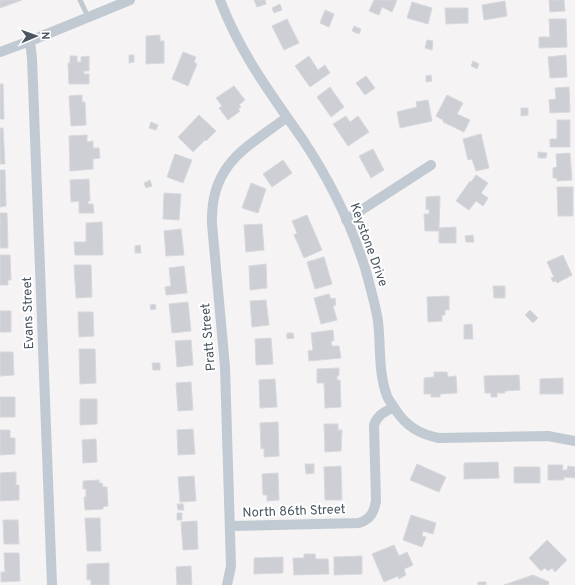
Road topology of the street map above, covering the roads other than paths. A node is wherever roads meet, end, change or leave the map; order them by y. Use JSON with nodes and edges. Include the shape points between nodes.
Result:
{"nodes":[{"id":1,"x":80,"y":0,"type":"edge"},
{"id":2,"x":130,"y":0,"type":"edge"},
{"id":3,"x":220,"y":0,"type":"edge"},
{"id":4,"x":88,"y":18,"type":"junction"},
{"id":5,"x":30,"y":41,"type":"junction"},
{"id":6,"x":0,"y":52,"type":"edge"},
{"id":7,"x":286,"y":118,"type":"junction"},
{"id":8,"x":431,"y":165,"type":"dead end"},
{"id":9,"x":346,"y":220,"type":"junction"},
{"id":10,"x":394,"y":407,"type":"junction"},
{"id":11,"x":575,"y":441,"type":"edge"},
{"id":12,"x":231,"y":526,"type":"junction"},
{"id":13,"x":52,"y":585,"type":"edge"},
{"id":14,"x":227,"y":585,"type":"edge"}],
"edges":[{"from":1,"to":4,"type":"lane"},
{"from":2,"to":4,"type":"street"},
{"from":3,"to":7,"type":"street","name":"Keystone Drive","via":[[241,48]]},
{"from":4,"to":5,"type":"street"},
{"from":5,"to":6,"type":"street"},
{"from":5,"to":13,"type":"street","name":"Evans Street"},
{"from":7,"to":9,"type":"street","name":"Keystone Drive","via":[[321,170]]},
{"from":7,"to":12,"type":"street","name":"Pratt Street","via":[[232,160],[216,186],[212,201],[225,367]]},
{"from":8,"to":9,"type":"street"},
{"from":9,"to":10,"type":"street","name":"Keystone Drive","via":[[372,292],[378,322],[383,380]]},
{"from":10,"to":11,"type":"street","name":"Keystone Drive","via":[[404,422],[414,430],[439,438],[548,436]]},
{"from":10,"to":12,"type":"street","name":"North 86th Street","via":[[380,414],[374,425],[376,501],[370,517],[359,523]]},
{"from":12,"to":14,"type":"street","name":"Pratt Street","via":[[231,566]]}]}
